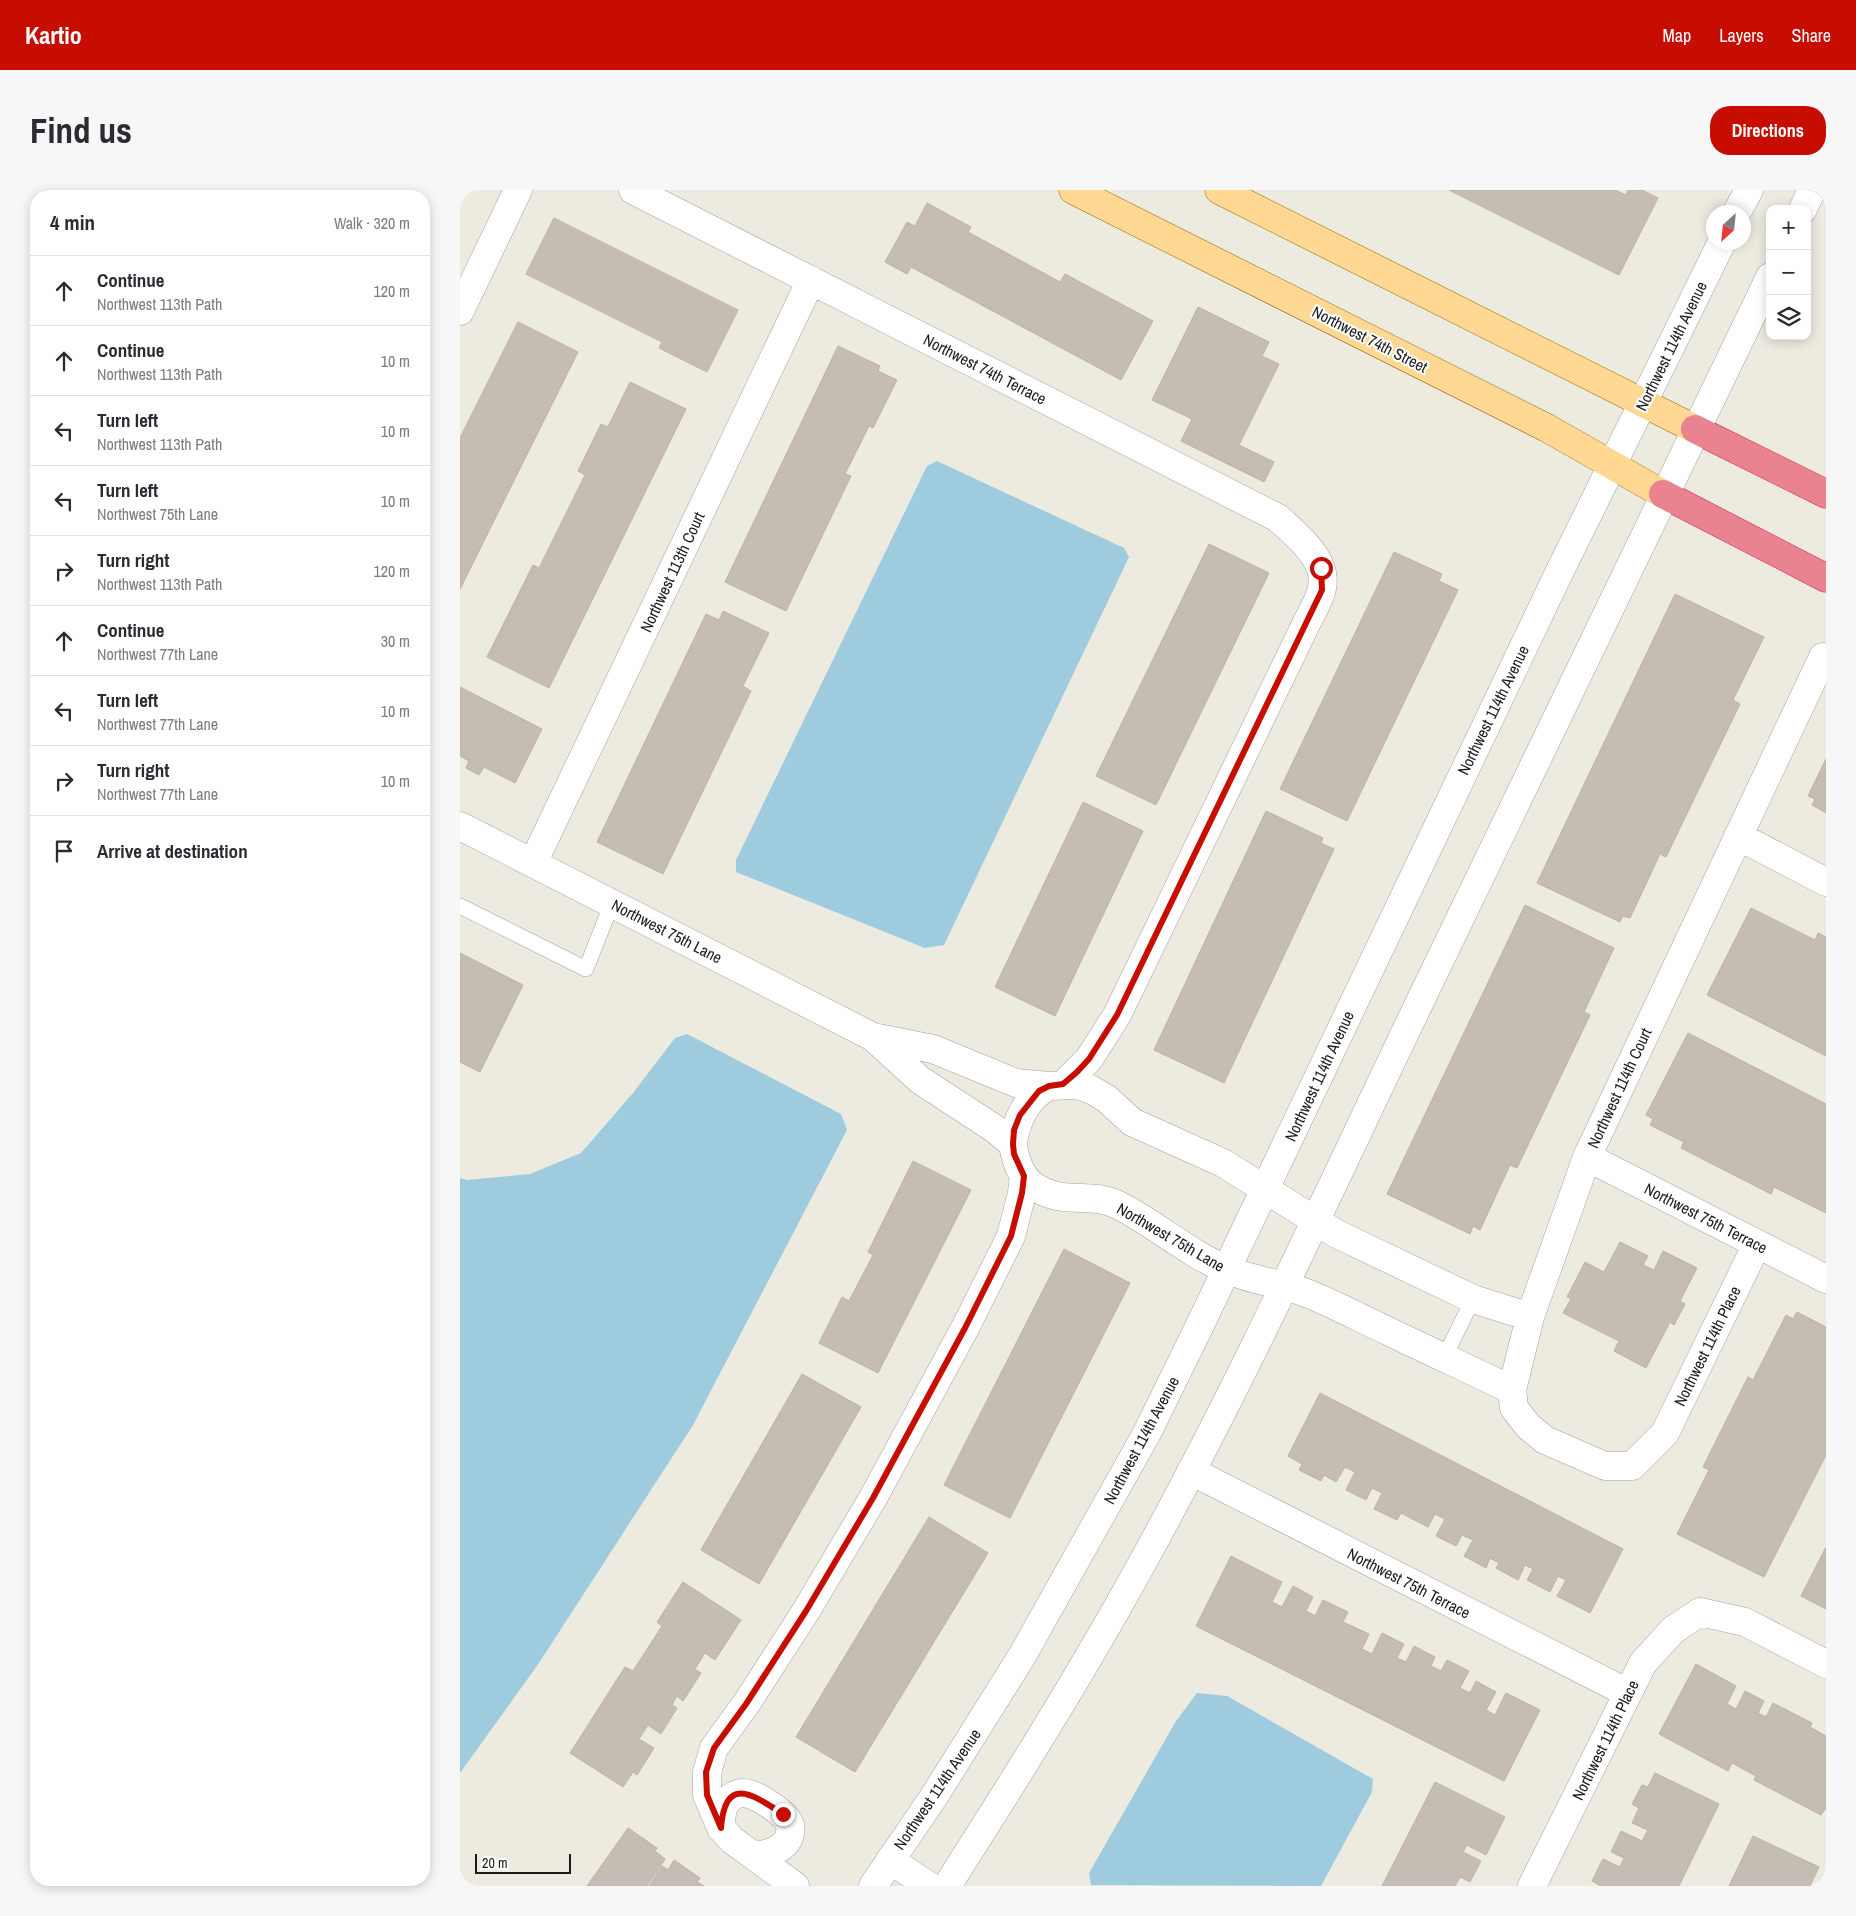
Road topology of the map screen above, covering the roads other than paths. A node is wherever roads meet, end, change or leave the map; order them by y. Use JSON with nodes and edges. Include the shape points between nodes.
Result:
{"nodes":[{"id":1,"x":518,"y":190,"type":"edge"},
{"id":2,"x":633,"y":190,"type":"edge"},
{"id":3,"x":1073,"y":190,"type":"edge"},
{"id":4,"x":1219,"y":190,"type":"edge"},
{"id":5,"x":1749,"y":190,"type":"edge"},
{"id":6,"x":1812,"y":190,"type":"edge"},
{"id":7,"x":1741,"y":205,"type":"edge"},
{"id":8,"x":1805,"y":205,"type":"edge"},
{"id":9,"x":1718,"y":250,"type":"edge"},
{"id":10,"x":811,"y":280,"type":"junction"},
{"id":11,"x":1766,"y":285,"type":"edge"},
{"id":12,"x":460,"y":311,"type":"edge"},
{"id":13,"x":1642,"y":403,"type":"junction"},
{"id":14,"x":1695,"y":429,"type":"junction"},
{"id":15,"x":1612,"y":466,"type":"junction"},
{"id":16,"x":1663,"y":494,"type":"junction"},
{"id":17,"x":1826,"y":494,"type":"edge"},
{"id":18,"x":1826,"y":578,"type":"edge"},
{"id":19,"x":1823,"y":656,"type":"dead end"},
{"id":20,"x":460,"y":826,"type":"edge"},
{"id":21,"x":1738,"y":836,"type":"junction"},
{"id":22,"x":533,"y":863,"type":"junction"},
{"id":23,"x":1826,"y":882,"type":"edge"},
{"id":24,"x":612,"y":903,"type":"junction"},
{"id":25,"x":460,"y":906,"type":"edge"},
{"id":26,"x":873,"y":1037,"type":"junction"},
{"id":27,"x":1056,"y":1085,"type":"junction"},
{"id":28,"x":1013,"y":1144,"type":"junction"},
{"id":29,"x":1586,"y":1157,"type":"junction"},
{"id":30,"x":1024,"y":1176,"type":"junction"},
{"id":31,"x":1265,"y":1188,"type":"junction"},
{"id":32,"x":1314,"y":1221,"type":"junction"},
{"id":33,"x":1757,"y":1244,"type":"junction"},
{"id":34,"x":1226,"y":1270,"type":"junction"},
{"id":35,"x":1826,"y":1279,"type":"edge"},
{"id":36,"x":1284,"y":1285,"type":"junction"},
{"id":37,"x":1473,"y":1300,"type":"junction"},
{"id":38,"x":1530,"y":1317,"type":"junction"},
{"id":39,"x":1444,"y":1358,"type":"junction"},
{"id":40,"x":1512,"y":1390,"type":"junction"},
{"id":41,"x":1632,"y":1466,"type":"joint"},
{"id":42,"x":1191,"y":1471,"type":"junction"},
{"id":43,"x":1826,"y":1664,"type":"edge"},
{"id":44,"x":1628,"y":1693,"type":"junction"},
{"id":45,"x":721,"y":1828,"type":"junction"},
{"id":46,"x":754,"y":1856,"type":"junction"},
{"id":47,"x":890,"y":1860,"type":"junction"},
{"id":48,"x":795,"y":1886,"type":"edge"},
{"id":49,"x":873,"y":1886,"type":"edge"},
{"id":50,"x":928,"y":1886,"type":"edge"},
{"id":51,"x":947,"y":1886,"type":"edge"},
{"id":52,"x":1532,"y":1886,"type":"edge"}],
"edges":[{"from":1,"to":12,"type":"street"},
{"from":2,"to":10,"type":"street","name":"Northwest 74th Terrace"},
{"from":3,"to":15,"type":"main road","name":"Northwest 74th Street","via":[[1547,428]]},
{"from":4,"to":13,"type":"main road"},
{"from":5,"to":7,"type":"street"},
{"from":6,"to":8,"type":"street"},
{"from":9,"to":13,"type":"street","name":"Northwest 114th Avenue"},
{"from":10,"to":22,"type":"street","name":"Northwest 113th Court"},
{"from":10,"to":27,"type":"street","name":"Northwest 74th Terrace","via":[[1278,518],[1308,546],[1321,568],[1322,590],[1117,1015],[1089,1059]]},
{"from":11,"to":14,"type":"street"},
{"from":13,"to":14,"type":"main road"},
{"from":13,"to":15,"type":"street","name":"Northwest 114th Avenue"},
{"from":14,"to":16,"type":"street"},
{"from":14,"to":17,"type":"highway"},
{"from":15,"to":16,"type":"main road","name":"Northwest 74th Street"},
{"from":15,"to":31,"type":"street","name":"Northwest 114th Avenue"},
{"from":16,"to":18,"type":"highway"},
{"from":16,"to":32,"type":"street"},
{"from":19,"to":21,"type":"street","name":"Northwest 114th Court"},
{"from":20,"to":22,"type":"street","name":"Northwest 75th Lane"},
{"from":21,"to":23,"type":"street"},
{"from":21,"to":29,"type":"street","name":"Northwest 114th Court"},
{"from":22,"to":24,"type":"street","name":"Northwest 75th Lane"},
{"from":24,"to":25,"type":"lane","via":[[586,969]]},
{"from":24,"to":26,"type":"street","name":"Northwest 75th Lane"},
{"from":26,"to":27,"type":"street","name":"Northwest 75th Lane","via":[[933,1049],[1016,1082]]},
{"from":26,"to":28,"type":"street","name":"Northwest 75th Lane","via":[[920,1080]]},
{"from":27,"to":28,"type":"street","via":[[1039,1091],[1020,1115]]},
{"from":27,"to":31,"type":"street","name":"Northwest 75th Lane","via":[[1077,1085],[1092,1090],[1132,1122],[1223,1163]]},
{"from":28,"to":30,"type":"street","name":"Northwest 75th Lane"},
{"from":29,"to":33,"type":"street","name":"Northwest 75th Terrace"},
{"from":29,"to":38,"type":"street","name":"Northwest 114th Court"},
{"from":30,"to":34,"type":"street","name":"Northwest 75th Lane","via":[[1032,1185],[1054,1196],[1101,1198],[1117,1204],[1191,1252]]},
{"from":30,"to":45,"type":"street","via":[[1011,1236],[873,1498],[806,1611],[714,1748],[706,1772],[707,1795]]},
{"from":31,"to":32,"type":"street","name":"Northwest 75th Lane"},
{"from":31,"to":34,"type":"street","name":"Northwest 114th Avenue"},
{"from":32,"to":36,"type":"street"},
{"from":32,"to":37,"type":"street","name":"Northwest 75th Lane"},
{"from":33,"to":35,"type":"street","name":"Northwest 75th Terrace"},
{"from":33,"to":41,"type":"street","name":"Northwest 114th Place","via":[[1664,1433]]},
{"from":34,"to":36,"type":"street","name":"Northwest 75th Lane"},
{"from":34,"to":47,"type":"street","name":"Northwest 114th Avenue","via":[[1147,1432],[1060,1590],[934,1798]]},
{"from":36,"to":39,"type":"street","name":"Northwest 75th Lane"},
{"from":36,"to":42,"type":"street"},
{"from":37,"to":38,"type":"street","name":"Northwest 75th Lane"},
{"from":37,"to":39,"type":"lane"},
{"from":38,"to":40,"type":"street","name":"Northwest 114th Court"},
{"from":39,"to":40,"type":"street","name":"Northwest 75th Lane"},
{"from":40,"to":41,"type":"street","name":"Northwest 114th Court","via":[[1514,1408],[1545,1440],[1604,1466]]},
{"from":42,"to":44,"type":"street","name":"Northwest 75th Terrace"},
{"from":42,"to":51,"type":"street","via":[[1055,1716]]},
{"from":43,"to":44,"type":"street","name":"Northwest 114th Place","via":[[1745,1622],[1700,1612],[1673,1630],[1643,1663]]},
{"from":44,"to":52,"type":"street","name":"Northwest 114th Place"},
{"from":45,"to":46,"type":"street"},
{"from":45,"to":46,"type":"street","via":[[726,1802],[744,1793],[755,1796],[783,1814],[790,1824],[789,1836],[771,1854]]},
{"from":46,"to":48,"type":"street"},
{"from":47,"to":49,"type":"street","name":"Northwest 114th Avenue"},
{"from":47,"to":50,"type":"street"}]}
